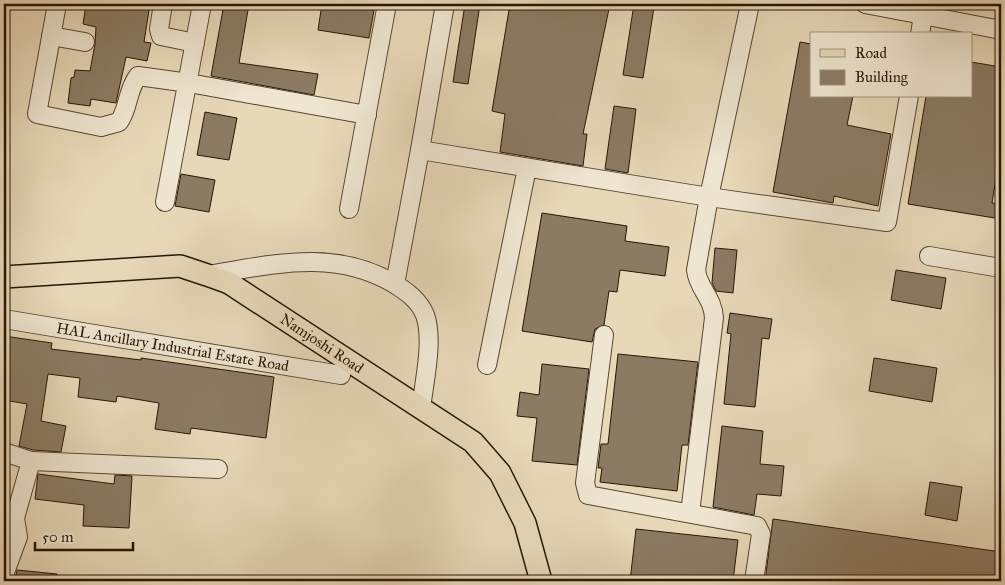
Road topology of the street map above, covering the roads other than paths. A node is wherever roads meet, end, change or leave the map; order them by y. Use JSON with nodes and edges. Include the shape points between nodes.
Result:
{"nodes":[{"id":1,"x":57,"y":4,"type":"edge"},
{"id":2,"x":163,"y":4,"type":"edge"},
{"id":3,"x":202,"y":4,"type":"edge"},
{"id":4,"x":388,"y":4,"type":"edge"},
{"id":5,"x":445,"y":4,"type":"edge"},
{"id":6,"x":750,"y":4,"type":"edge"},
{"id":7,"x":865,"y":4,"type":"edge"},
{"id":8,"x":924,"y":9,"type":"edge"},
{"id":9,"x":1001,"y":30,"type":"edge"},
{"id":10,"x":920,"y":32,"type":"edge"},
{"id":11,"x":51,"y":36,"type":"junction"},
{"id":12,"x":85,"y":42,"type":"dead end"},
{"id":13,"x":195,"y":43,"type":"junction"},
{"id":14,"x":189,"y":83,"type":"junction"},
{"id":15,"x":909,"y":98,"type":"edge"},
{"id":16,"x":367,"y":114,"type":"junction"},
{"id":17,"x":420,"y":150,"type":"junction"},
{"id":18,"x":527,"y":168,"type":"junction"},
{"id":19,"x":709,"y":197,"type":"junction"},
{"id":20,"x":165,"y":202,"type":"dead end"},
{"id":21,"x":349,"y":209,"type":"dead end"},
{"id":22,"x":929,"y":256,"type":"dead end"},
{"id":23,"x":1001,"y":268,"type":"edge"},
{"id":24,"x":207,"y":275,"type":"junction"},
{"id":25,"x":4,"y":278,"type":"edge"},
{"id":26,"x":394,"y":284,"type":"junction"},
{"id":27,"x":4,"y":319,"type":"edge"},
{"id":28,"x":604,"y":335,"type":"dead end"},
{"id":29,"x":488,"y":366,"type":"dead end"},
{"id":30,"x":341,"y":375,"type":"dead end"},
{"id":31,"x":421,"y":409,"type":"junction"},
{"id":32,"x":4,"y":452,"type":"edge"},
{"id":33,"x":31,"y":461,"type":"junction"},
{"id":34,"x":218,"y":469,"type":"dead end"},
{"id":35,"x":690,"y":513,"type":"junction"},
{"id":36,"x":9,"y":518,"type":"edge"},
{"id":37,"x":4,"y":575,"type":"edge"},
{"id":38,"x":541,"y":581,"type":"edge"},
{"id":39,"x":754,"y":581,"type":"edge"}],
"edges":[{"from":1,"to":11,"type":"street"},
{"from":2,"to":13,"type":"street","via":[[159,29],[162,36]]},
{"from":3,"to":13,"type":"street"},
{"from":4,"to":16,"type":"street"},
{"from":5,"to":17,"type":"street"},
{"from":6,"to":19,"type":"street"},
{"from":7,"to":8,"type":"street"},
{"from":8,"to":9,"type":"street"},
{"from":8,"to":10,"type":"street"},
{"from":11,"to":12,"type":"street"},
{"from":11,"to":14,"type":"street","via":[[37,114],[101,127],[119,122],[126,113],[132,84],[138,76]]},
{"from":13,"to":14,"type":"street"},
{"from":14,"to":16,"type":"street"},
{"from":14,"to":20,"type":"street"},
{"from":15,"to":19,"type":"street","via":[[887,222]]},
{"from":16,"to":21,"type":"street"},
{"from":17,"to":18,"type":"street"},
{"from":17,"to":26,"type":"street"},
{"from":18,"to":19,"type":"street"},
{"from":18,"to":29,"type":"street"},
{"from":19,"to":35,"type":"street","via":[[696,270],[698,281],[713,305],[714,318]]},
{"from":22,"to":23,"type":"street"},
{"from":24,"to":25,"type":"main road","name":"Namjoshi Road","via":[[180,266]]},
{"from":24,"to":26,"type":"street","via":[[299,261],[327,262],[378,275]]},
{"from":24,"to":31,"type":"main road","name":"Namjoshi Road","via":[[229,283]]},
{"from":26,"to":31,"type":"street","via":[[418,302],[425,316],[429,339]]},
{"from":27,"to":30,"type":"street","name":"HAL Ancillary Industrial Estate Road"},
{"from":28,"to":35,"type":"street","via":[[586,492],[590,497]]},
{"from":31,"to":38,"type":"main road","name":"Namjoshi Road","via":[[474,442],[500,473],[525,523]]},
{"from":32,"to":33,"type":"street"},
{"from":33,"to":34,"type":"street"},
{"from":33,"to":36,"type":"street"},
{"from":35,"to":39,"type":"street","via":[[759,528],[761,534]]},
{"from":36,"to":37,"type":"street","via":[[18,537]]}]}
